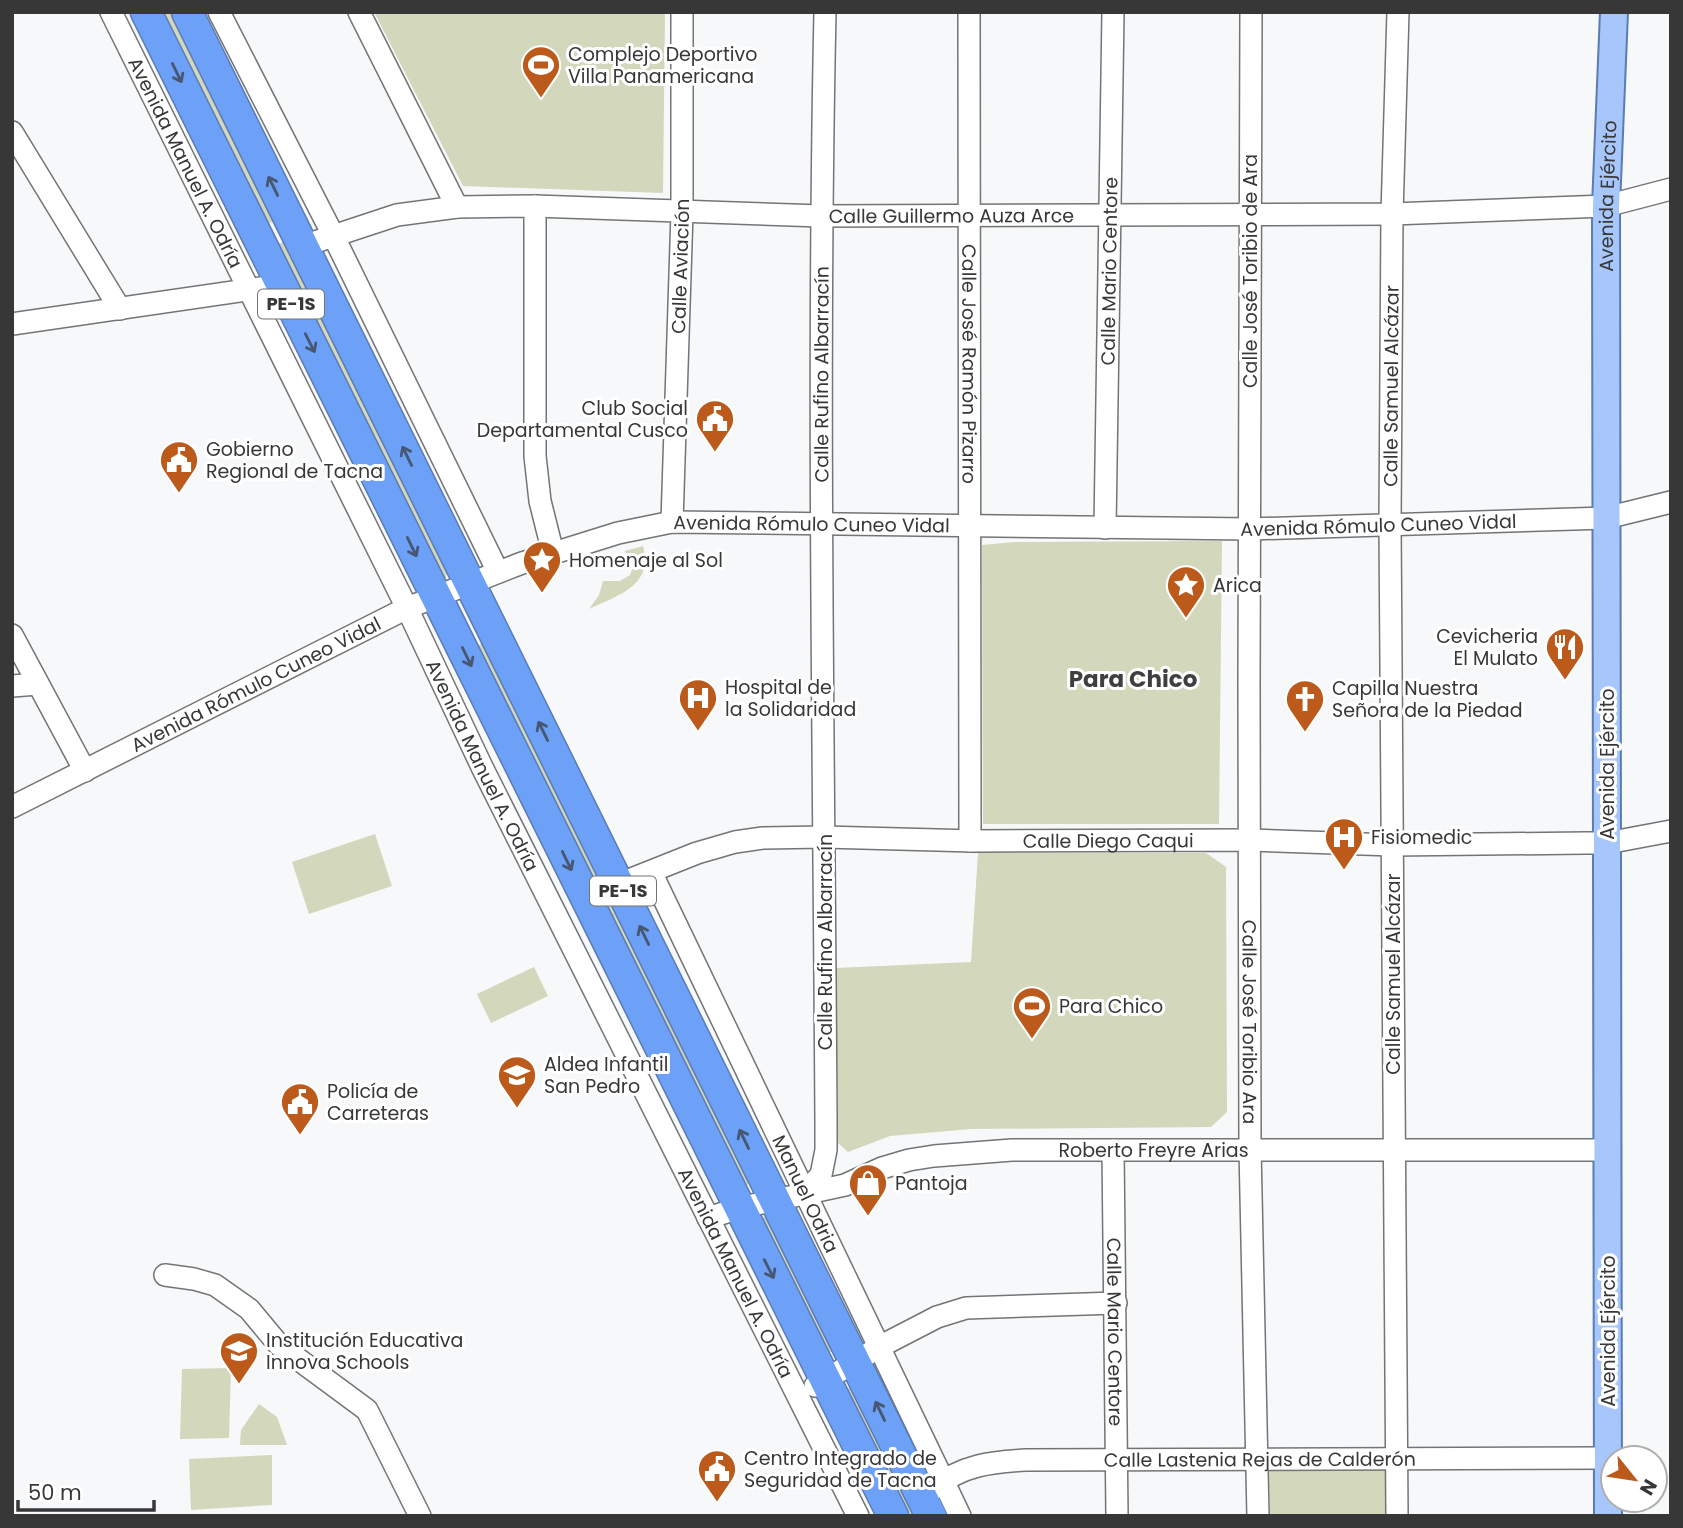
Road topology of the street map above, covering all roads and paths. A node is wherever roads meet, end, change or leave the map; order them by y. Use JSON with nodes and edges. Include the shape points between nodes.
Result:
{"nodes":[{"id":1,"x":111,"y":12,"type":"edge"},
{"id":2,"x":146,"y":12,"type":"edge"},
{"id":3,"x":187,"y":12,"type":"edge"},
{"id":4,"x":219,"y":12,"type":"edge"},
{"id":5,"x":359,"y":12,"type":"edge"},
{"id":6,"x":682,"y":12,"type":"edge"},
{"id":7,"x":825,"y":12,"type":"edge"},
{"id":8,"x":969,"y":12,"type":"edge"},
{"id":9,"x":1113,"y":12,"type":"edge"},
{"id":10,"x":1251,"y":12,"type":"edge"},
{"id":11,"x":1398,"y":12,"type":"edge"},
{"id":12,"x":1614,"y":12,"type":"edge"},
{"id":13,"x":12,"y":132,"type":"edge"},
{"id":14,"x":1671,"y":189,"type":"edge"},
{"id":15,"x":535,"y":206,"type":"junction"},
{"id":16,"x":1606,"y":206,"type":"junction"},
{"id":17,"x":457,"y":207,"type":"junction"},
{"id":18,"x":682,"y":213,"type":"junction"},
{"id":19,"x":1251,"y":214,"type":"junction"},
{"id":20,"x":1392,"y":214,"type":"junction"},
{"id":21,"x":968,"y":215,"type":"junction"},
{"id":22,"x":1110,"y":215,"type":"junction"},
{"id":23,"x":821,"y":216,"type":"junction"},
{"id":24,"x":298,"y":235,"type":"junction"},
{"id":25,"x":333,"y":235,"type":"junction"},
{"id":26,"x":260,"y":240,"type":"junction"},
{"id":27,"x":281,"y":285,"type":"junction"},
{"id":28,"x":250,"y":290,"type":"junction"},
{"id":29,"x":120,"y":309,"type":"junction"},
{"id":30,"x":12,"y":324,"type":"edge"},
{"id":31,"x":1671,"y":502,"type":"edge"},
{"id":32,"x":1606,"y":517,"type":"junction"},
{"id":33,"x":672,"y":522,"type":"junction"},
{"id":34,"x":970,"y":524,"type":"junction"},
{"id":35,"x":1390,"y":524,"type":"junction"},
{"id":36,"x":820,"y":525,"type":"junction"},
{"id":37,"x":1105,"y":528,"type":"junction"},
{"id":38,"x":1250,"y":529,"type":"junction"},
{"id":39,"x":554,"y":553,"type":"junction"},
{"id":40,"x":499,"y":572,"type":"junction"},
{"id":41,"x":470,"y":583,"type":"junction"},
{"id":42,"x":436,"y":596,"type":"junction"},
{"id":43,"x":407,"y":608,"type":"junction"},
{"id":44,"x":12,"y":635,"type":"edge"},
{"id":45,"x":38,"y":684,"type":"junction"},
{"id":46,"x":12,"y":686,"type":"edge"},
{"id":47,"x":85,"y":771,"type":"junction"},
{"id":48,"x":12,"y":807,"type":"edge"},
{"id":49,"x":1671,"y":831,"type":"edge"},
{"id":50,"x":824,"y":837,"type":"junction"},
{"id":51,"x":1250,"y":840,"type":"junction"},
{"id":52,"x":970,"y":841,"type":"junction"},
{"id":53,"x":1607,"y":843,"type":"junction"},
{"id":54,"x":1392,"y":845,"type":"junction"},
{"id":55,"x":651,"y":872,"type":"junction"},
{"id":56,"x":619,"y":884,"type":"junction"},
{"id":57,"x":1250,"y":1149,"type":"junction"},
{"id":58,"x":1113,"y":1150,"type":"junction"},
{"id":59,"x":1394,"y":1150,"type":"junction"},
{"id":60,"x":1607,"y":1150,"type":"junction"},
{"id":61,"x":804,"y":1193,"type":"junction"},
{"id":62,"x":775,"y":1200,"type":"junction"},
{"id":63,"x":738,"y":1208,"type":"junction"},
{"id":64,"x":708,"y":1218,"type":"junction"},
{"id":65,"x":165,"y":1275,"type":"dead end"},
{"id":66,"x":1116,"y":1303,"type":"junction"},
{"id":67,"x":881,"y":1346,"type":"junction"},
{"id":68,"x":855,"y":1362,"type":"junction"},
{"id":69,"x":824,"y":1380,"type":"junction"},
{"id":70,"x":798,"y":1396,"type":"junction"},
{"id":71,"x":1608,"y":1444,"type":"edge"},
{"id":72,"x":1258,"y":1458,"type":"junction"},
{"id":73,"x":1395,"y":1458,"type":"junction"},
{"id":74,"x":1599,"y":1458,"type":"edge"},
{"id":75,"x":1118,"y":1460,"type":"junction"},
{"id":76,"x":933,"y":1498,"type":"edge"},
{"id":77,"x":420,"y":1516,"type":"edge"},
{"id":78,"x":858,"y":1516,"type":"edge"},
{"id":79,"x":893,"y":1516,"type":"edge"},
{"id":80,"x":960,"y":1516,"type":"edge"},
{"id":81,"x":1117,"y":1516,"type":"edge"},
{"id":82,"x":1258,"y":1516,"type":"edge"},
{"id":83,"x":1397,"y":1516,"type":"edge"}],
"edges":[{"from":1,"to":28,"type":"street","name":"Avenida Manuel A. Odría"},
{"from":2,"to":26,"type":"highway","name":"Avenida Manuel A. Odría","number":"PE-1S","one_way":true},
{"from":24,"to":3,"type":"highway","number":"PE-1S","one_way":true},
{"from":4,"to":25,"type":"street"},
{"from":5,"to":17,"type":"street"},
{"from":6,"to":18,"type":"street","name":"Calle Aviación"},
{"from":7,"to":23,"type":"street","name":"Calle Rufino Albarracín"},
{"from":8,"to":21,"type":"street","name":"Calle José Ramón Pizarro"},
{"from":9,"to":22,"type":"street","name":"Calle Mario Centore"},
{"from":10,"to":19,"type":"street","name":"Calle José Toribio de Ara"},
{"from":11,"to":20,"type":"street","name":"Calle Samuel Alcázar"},
{"from":12,"to":16,"type":"main road","name":"Avenida Ejército"},
{"from":13,"to":29,"type":"street"},
{"from":14,"to":16,"type":"street","name":"Calle Guillermo Auza Arce"},
{"from":15,"to":17,"type":"street","name":"Calle Guillermo Auza Arce"},
{"from":15,"to":18,"type":"street","name":"Calle Guillermo Auza Arce"},
{"from":15,"to":39,"type":"street","via":[[535,456],[540,501]]},
{"from":16,"to":20,"type":"street","name":"Calle Guillermo Auza Arce"},
{"from":16,"to":32,"type":"main road","name":"Avenida Ejército"},
{"from":17,"to":25,"type":"street","name":"Calle Guillermo Auza Arce","via":[[397,215]]},
{"from":18,"to":23,"type":"street","name":"Calle Guillermo Auza Arce"},
{"from":18,"to":33,"type":"street","name":"Calle Aviación"},
{"from":19,"to":20,"type":"street","name":"Calle Guillermo Auza Arce"},
{"from":19,"to":22,"type":"street","name":"Calle Guillermo Auza Arce"},
{"from":19,"to":38,"type":"street","name":"Calle José Toribio de Ara"},
{"from":20,"to":35,"type":"street","name":"Calle Samuel Alcázar"},
{"from":21,"to":22,"type":"street","name":"Calle Guillermo Auza Arce"},
{"from":21,"to":23,"type":"street","name":"Calle Guillermo Auza Arce"},
{"from":21,"to":34,"type":"street","name":"Calle José Ramón Pizarro"},
{"from":22,"to":37,"type":"street","name":"Calle Mario Centore"},
{"from":23,"to":36,"type":"street","name":"Calle Rufino Albarracín"},
{"from":24,"to":25,"type":"street","name":"Calle Guillermo Auza Arce"},
{"from":24,"to":26,"type":"highway"},
{"from":41,"to":24,"type":"highway","number":"PE-1S","one_way":true},
{"from":25,"to":40,"type":"street"},
{"from":26,"to":27,"type":"highway","name":"Avenida Manuel A. Odría","number":"PE-1S"},
{"from":27,"to":28,"type":"street"},
{"from":27,"to":42,"type":"highway","name":"Avenida Manuel A. Odría","number":"PE-1S","one_way":true},
{"from":28,"to":29,"type":"street"},
{"from":28,"to":43,"type":"street","name":"Avenida Manuel A. Odría"},
{"from":29,"to":30,"type":"street"},
{"from":31,"to":32,"type":"street","name":"Avenida Rómulo Cuneo Vidal"},
{"from":32,"to":35,"type":"street","name":"Avenida Rómulo Cuneo Vidal"},
{"from":32,"to":53,"type":"main road","name":"Avenida Ejército"},
{"from":33,"to":36,"type":"street","name":"Avenida Rómulo Cuneo Vidal"},
{"from":33,"to":39,"type":"street","name":"Avenida Rómulo Cuneo Vidal"},
{"from":34,"to":36,"type":"street","name":"Avenida Rómulo Cuneo Vidal"},
{"from":34,"to":37,"type":"street","name":"Avenida Rómulo Cuneo Vidal"},
{"from":34,"to":52,"type":"street","name":"Calle José Ramón Pizarro"},
{"from":35,"to":38,"type":"street","name":"Avenida Rómulo Cuneo Vidal"},
{"from":35,"to":54,"type":"street","name":"Calle Samuel Alcázar"},
{"from":36,"to":50,"type":"street","name":"Calle Rufino Albarracín"},
{"from":37,"to":38,"type":"street","name":"Avenida Rómulo Cuneo Vidal"},
{"from":38,"to":51,"type":"street","name":"Calle José Toribio Ara"},
{"from":39,"to":40,"type":"street","name":"Avenida Rómulo Cuneo Vidal"},
{"from":40,"to":41,"type":"street","name":"Avenida Rómulo Cuneo Vidal"},
{"from":41,"to":42,"type":"street","name":"Avenida Rómulo Cuneo Vidal"},
{"from":56,"to":41,"type":"highway","number":"PE-1S","one_way":true},
{"from":42,"to":43,"type":"street","name":"Avenida Rómulo Cuneo Vidal"},
{"from":42,"to":63,"type":"highway","name":"Avenida Manuel A. Odría","number":"PE-1S","one_way":true},
{"from":43,"to":47,"type":"street","name":"Avenida Rómulo Cuneo Vidal"},
{"from":43,"to":64,"type":"street","name":"Avenida Manuel A. Odría"},
{"from":44,"to":45,"type":"street"},
{"from":45,"to":46,"type":"street"},
{"from":45,"to":47,"type":"street"},
{"from":47,"to":48,"type":"street","name":"Avenida Rómulo Cuneo Vidal"},
{"from":49,"to":53,"type":"street","name":"Calle Diego Caqui"},
{"from":50,"to":52,"type":"street","name":"Calle Diego Caqui"},
{"from":50,"to":55,"type":"street","name":"Calle Diego Caqui","via":[[735,842]]},
{"from":50,"to":61,"type":"street","name":"Calle Rufino Albarracín","via":[[826,1150],[821,1175]]},
{"from":51,"to":52,"type":"street","name":"Calle Diego Caqui"},
{"from":51,"to":54,"type":"street","name":"Calle Diego Caqui"},
{"from":51,"to":57,"type":"street","name":"Calle José Toribio Ara"},
{"from":53,"to":54,"type":"street","name":"Calle Diego Caqui"},
{"from":53,"to":60,"type":"main road","name":"Avenida Ejército"},
{"from":54,"to":59,"type":"street","name":"Calle Samuel Alcázar"},
{"from":55,"to":56,"type":"street","name":"Calle Diego Caqui"},
{"from":55,"to":61,"type":"street","name":"Manuel Odria"},
{"from":62,"to":56,"type":"highway","number":"PE-1S","one_way":true},
{"from":57,"to":58,"type":"street","name":"Roberto Freyre Arias"},
{"from":57,"to":59,"type":"street","name":"Roberto Freyre Arias"},
{"from":57,"to":72,"type":"street","name":"Calle José Toribio Ara"},
{"from":58,"to":61,"type":"street","name":"Roberto Freyre Arias","via":[[934,1156],[882,1168],[845,1185]]},
{"from":58,"to":66,"type":"street","name":"Calle Mario Centore"},
{"from":59,"to":60,"type":"street","name":"Roberto Freyre Arias"},
{"from":59,"to":73,"type":"street","name":"Calle Samuel Alcázar"},
{"from":60,"to":71,"type":"main road","name":"Avenida Ejército"},
{"from":61,"to":62,"type":"street","name":"Roberto Freyre Arias"},
{"from":61,"to":67,"type":"street","name":"Manuel Odria"},
{"from":62,"to":63,"type":"street","name":"Roberto Freyre Arias"},
{"from":62,"to":68,"type":"highway","number":"PE-1S"},
{"from":63,"to":64,"type":"street","name":"Roberto Freyre Arias"},
{"from":63,"to":69,"type":"highway","name":"Avenida Manuel A. Odría","number":"PE-1S","one_way":true},
{"from":64,"to":70,"type":"street","name":"Avenida Manuel A. Odría"},
{"from":65,"to":77,"type":"street","via":[[215,1285],[249,1309],[279,1346],[367,1410]]},
{"from":66,"to":67,"type":"street","via":[[966,1308],[937,1317]]},
{"from":66,"to":75,"type":"street","name":"Calle Mario Centore"},
{"from":67,"to":68,"type":"street"},
{"from":67,"to":76,"type":"street","name":"Manuel Odria"},
{"from":68,"to":69,"type":"street"},
{"from":76,"to":68,"type":"highway","number":"PE-1S","one_way":true},
{"from":69,"to":70,"type":"street"},
{"from":69,"to":79,"type":"highway","name":"Avenida Manuel A. Odría","number":"PE-1S"},
{"from":70,"to":78,"type":"street","name":"Avenida Manuel A. Odría"},
{"from":72,"to":73,"type":"street","name":"Calle Lastenia Rejas de Calderón"},
{"from":72,"to":75,"type":"street","name":"Calle Lastenia Rejas de Calderón"},
{"from":72,"to":82,"type":"street","name":"Calle José Toribio Ara"},
{"from":73,"to":74,"type":"street","name":"Calle Lastenia Rejas de Calderón"},
{"from":73,"to":83,"type":"street","name":"Calle Samuel Alcázar"},
{"from":75,"to":76,"type":"street","name":"Calle Lastenia Rejas de Calderón","via":[[1005,1461],[961,1470]]},
{"from":75,"to":81,"type":"street","name":"Calle Mario Centore"},
{"from":76,"to":80,"type":"street","name":"Manuel Odria"}]}
